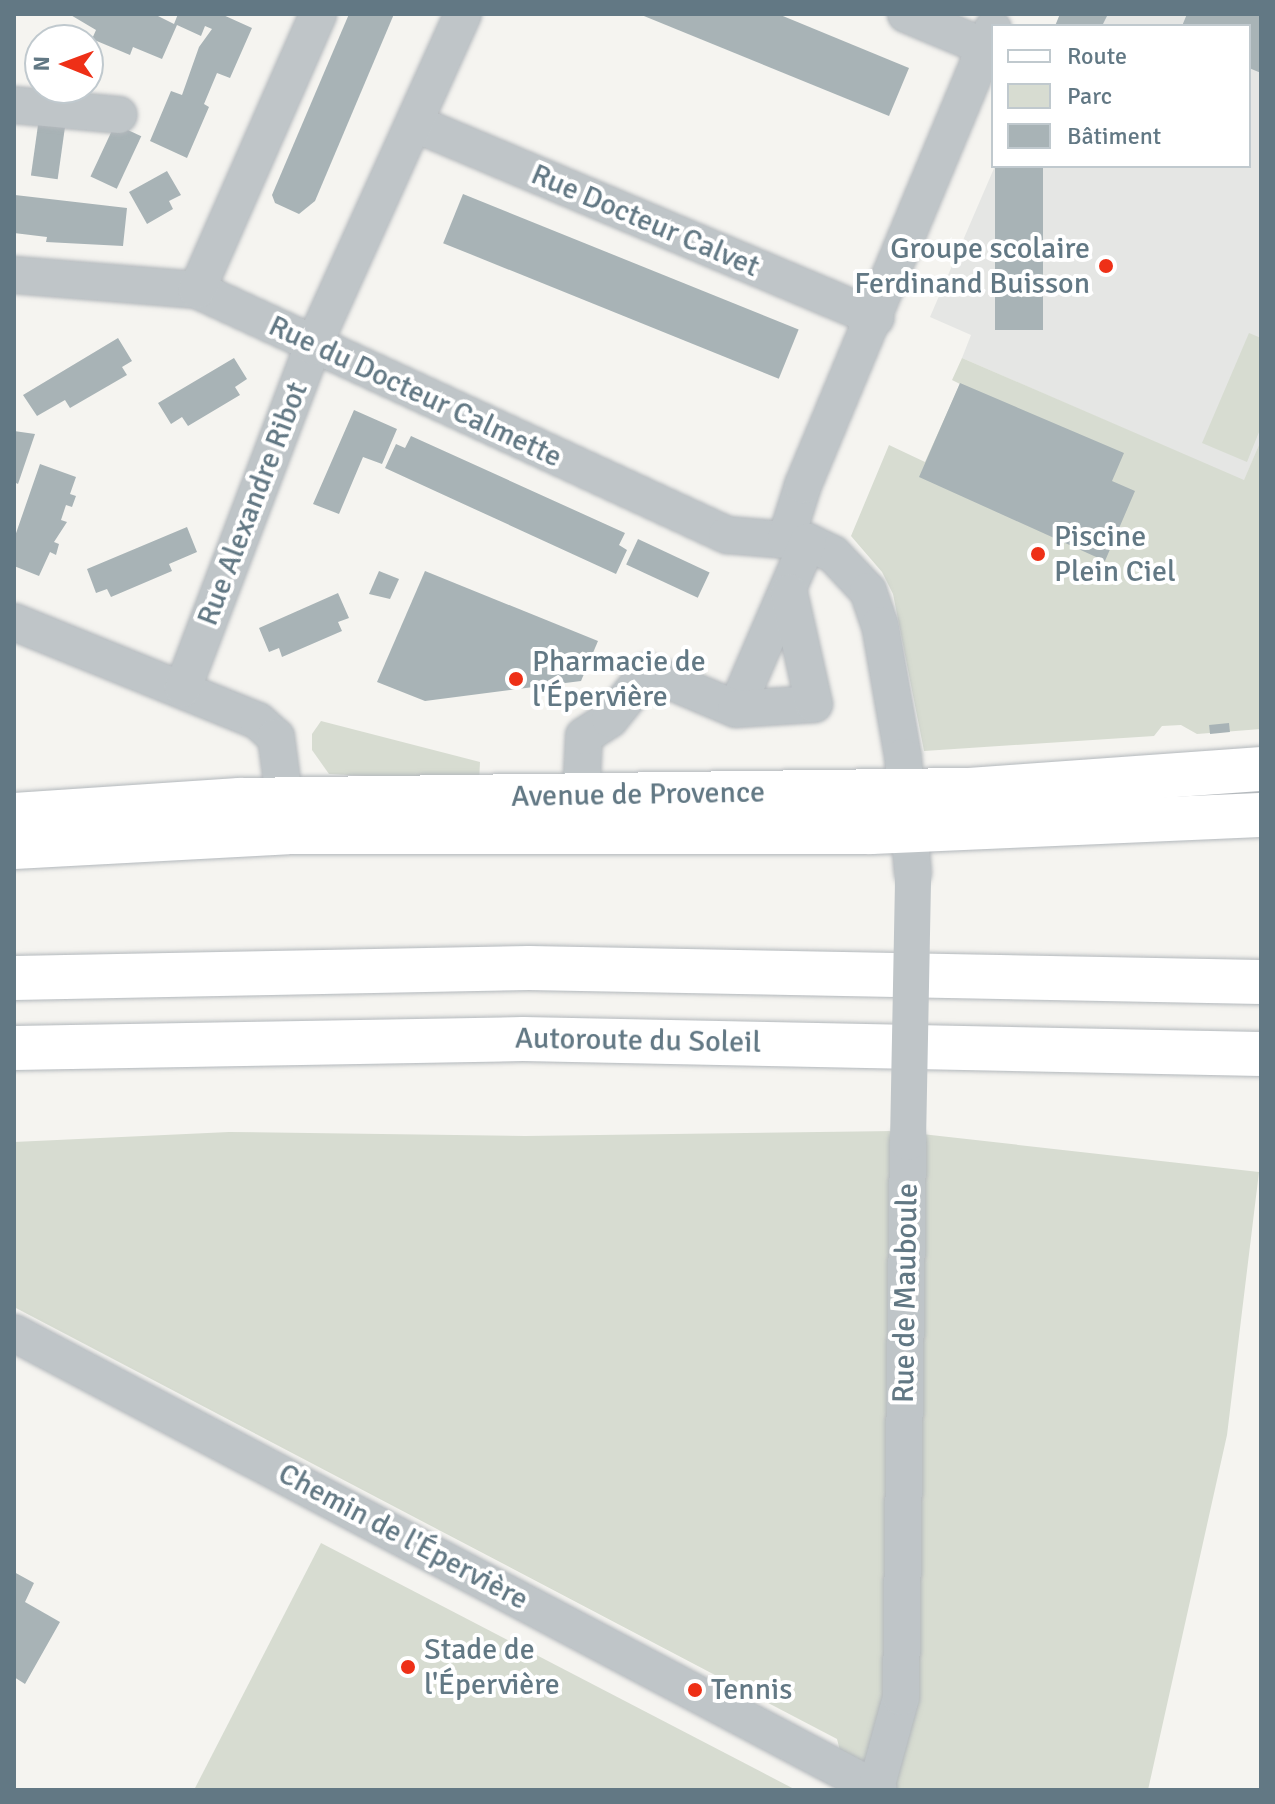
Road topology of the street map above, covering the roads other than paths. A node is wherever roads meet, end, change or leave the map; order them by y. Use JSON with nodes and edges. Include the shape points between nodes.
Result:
{"nodes":[{"id":1,"x":318,"y":14,"type":"edge"},
{"id":2,"x":463,"y":14,"type":"edge"},
{"id":3,"x":906,"y":14,"type":"edge"},
{"id":4,"x":991,"y":34,"type":"edge"},
{"id":5,"x":14,"y":105,"type":"edge"},
{"id":6,"x":119,"y":115,"type":"dead end"},
{"id":7,"x":414,"y":123,"type":"junction"},
{"id":8,"x":14,"y":275,"type":"edge"},
{"id":9,"x":197,"y":290,"type":"junction"},
{"id":10,"x":876,"y":318,"type":"junction"},
{"id":11,"x":313,"y":346,"type":"junction"},
{"id":12,"x":797,"y":541,"type":"junction"},
{"id":13,"x":789,"y":593,"type":"junction"},
{"id":14,"x":14,"y":622,"type":"edge"},
{"id":15,"x":183,"y":688,"type":"junction"},
{"id":16,"x":736,"y":709,"type":"junction"},
{"id":17,"x":1261,"y":769,"type":"edge"},
{"id":18,"x":581,"y":795,"type":"junction"},
{"id":19,"x":14,"y":815,"type":"edge"},
{"id":20,"x":1261,"y":815,"type":"edge"},
{"id":21,"x":288,"y":816,"type":"junction"},
{"id":22,"x":910,"y":832,"type":"junction"},
{"id":23,"x":14,"y":847,"type":"edge"},
{"id":24,"x":14,"y":978,"type":"edge"},
{"id":25,"x":1261,"y":982,"type":"edge"},
{"id":26,"x":14,"y":1048,"type":"edge"},
{"id":27,"x":1261,"y":1054,"type":"edge"},
{"id":28,"x":14,"y":1333,"type":"edge"},
{"id":29,"x":877,"y":1789,"type":"edge"}],
"edges":[{"from":1,"to":9,"type":"street"},
{"from":2,"to":7,"type":"street","name":"Rue Alexandre Ribot"},
{"from":3,"to":4,"type":"street"},
{"from":4,"to":10,"type":"street"},
{"from":5,"to":6,"type":"street"},
{"from":7,"to":10,"type":"street","name":"Rue Docteur Calvet"},
{"from":7,"to":11,"type":"street","name":"Rue Alexandre Ribot"},
{"from":8,"to":9,"type":"street","name":"Rue du Docteur Calmette"},
{"from":9,"to":11,"type":"street","name":"Rue du Docteur Calmette"},
{"from":10,"to":12,"type":"street","via":[[803,485]]},
{"from":11,"to":12,"type":"street","name":"Rue du Docteur Calmette","via":[[727,535]]},
{"from":11,"to":15,"type":"street","name":"Rue Alexandre Ribot"},
{"from":12,"to":13,"type":"street"},
{"from":12,"to":22,"type":"street","name":"Rue de Mauboule","via":[[833,554],[868,591],[880,625]]},
{"from":13,"to":16,"type":"street"},
{"from":13,"to":16,"type":"street","via":[[814,704]]},
{"from":14,"to":15,"type":"street"},
{"from":15,"to":21,"type":"street","via":[[258,721],[276,737]]},
{"from":16,"to":18,"type":"street","via":[[648,672],[610,719],[584,736]]},
{"from":17,"to":22,"type":"main road","name":"Avenue de Provence"},
{"from":18,"to":21,"type":"main road","name":"Avenue de Provence"},
{"from":18,"to":22,"type":"main road","name":"Avenue de Provence"},
{"from":19,"to":21,"type":"main road","name":"Avenue de Provence"},
{"from":20,"to":22,"type":"main road","name":"Avenue de Provence"},
{"from":21,"to":22,"type":"main road","name":"Avenue de Provence"},
{"from":21,"to":23,"type":"main road","name":"Avenue de Provence"},
{"from":22,"to":29,"type":"street","name":"Rue de Mauboule","bridge":true,"via":[[901,1697]]},
{"from":24,"to":25,"type":"main road","via":[[529,968]]},
{"from":26,"to":27,"type":"main road","name":"Autoroute du Soleil","via":[[539,1039]]},
{"from":28,"to":29,"type":"street","name":"Chemin de l'Épervière"}]}
